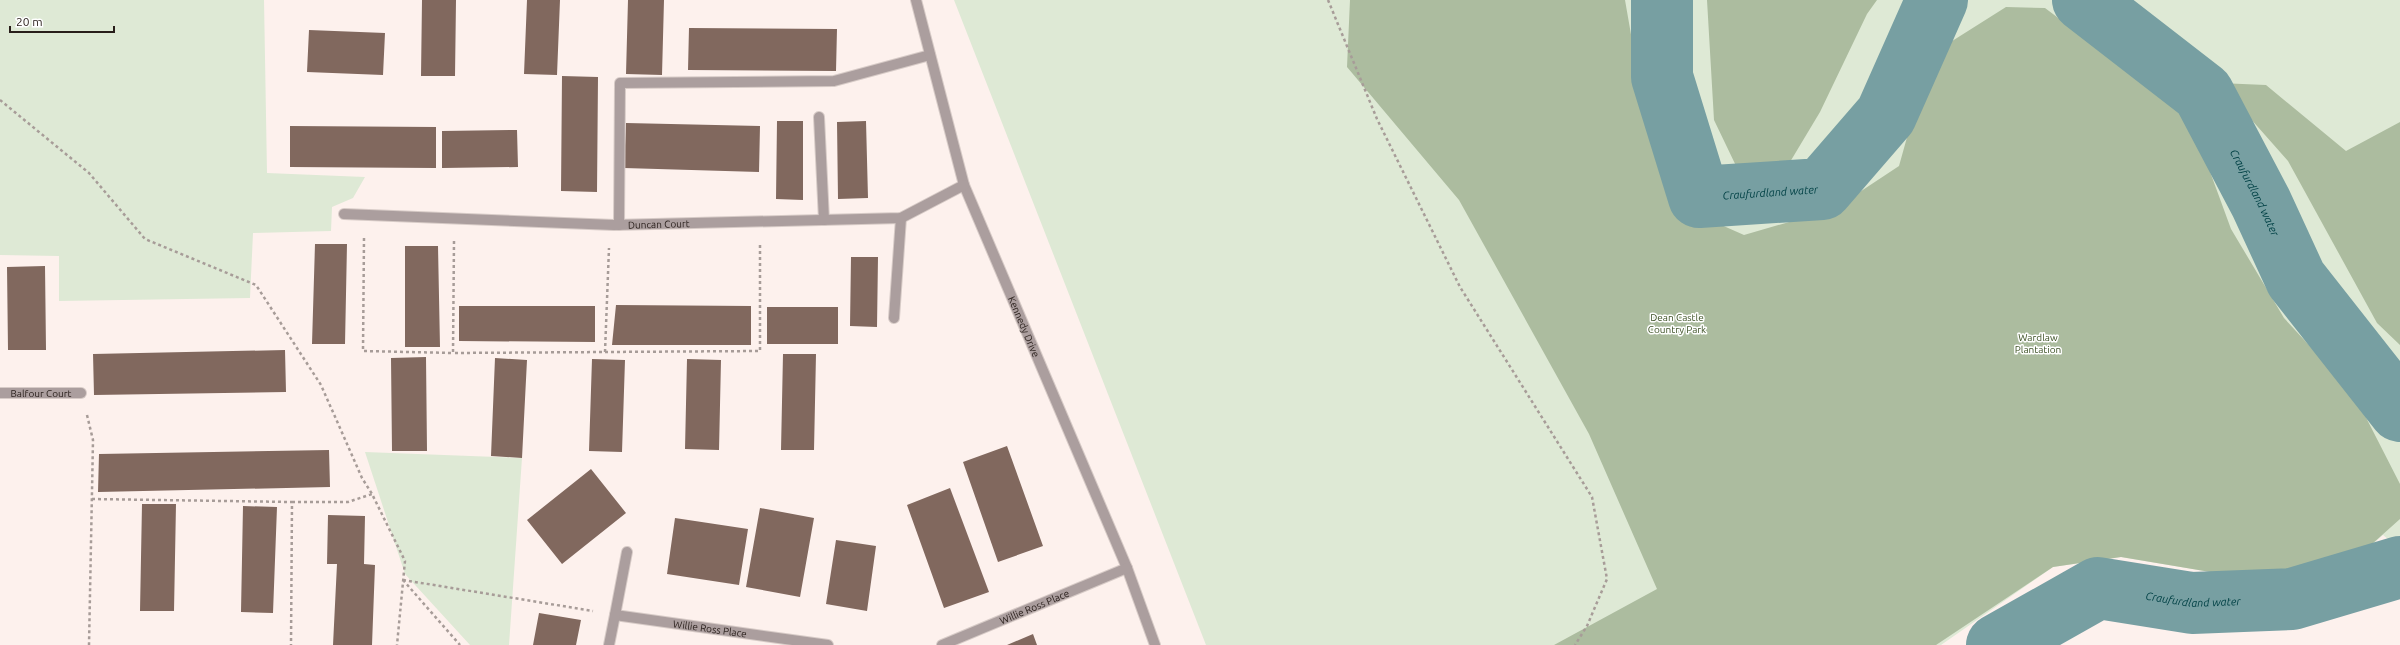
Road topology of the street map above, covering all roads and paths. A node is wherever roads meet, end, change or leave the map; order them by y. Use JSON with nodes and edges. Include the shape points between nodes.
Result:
{"nodes":[{"id":1,"x":916,"y":0,"type":"edge"},
{"id":2,"x":1328,"y":0,"type":"edge"},
{"id":3,"x":930,"y":55,"type":"junction"},
{"id":4,"x":0,"y":100,"type":"edge"},
{"id":5,"x":819,"y":117,"type":"dead end"},
{"id":6,"x":964,"y":185,"type":"junction"},
{"id":7,"x":344,"y":214,"type":"dead end"},
{"id":8,"x":364,"y":215,"type":"junction"},
{"id":9,"x":901,"y":218,"type":"junction"},
{"id":10,"x":455,"y":219,"type":"junction"},
{"id":11,"x":824,"y":220,"type":"junction"},
{"id":12,"x":760,"y":222,"type":"junction"},
{"id":13,"x":614,"y":225,"type":"junction"},
{"id":14,"x":894,"y":318,"type":"dead end"},
{"id":15,"x":605,"y":352,"type":"junction"},
{"id":16,"x":452,"y":353,"type":"junction"},
{"id":17,"x":0,"y":393,"type":"edge"},
{"id":18,"x":81,"y":393,"type":"joint"},
{"id":19,"x":372,"y":494,"type":"junction"},
{"id":20,"x":92,"y":499,"type":"junction"},
{"id":21,"x":292,"y":502,"type":"junction"},
{"id":22,"x":627,"y":552,"type":"dead end"},
{"id":23,"x":1127,"y":568,"type":"junction"},
{"id":24,"x":403,"y":580,"type":"junction"},
{"id":25,"x":615,"y":615,"type":"junction"},
{"id":26,"x":90,"y":645,"type":"edge"},
{"id":27,"x":291,"y":645,"type":"edge"},
{"id":28,"x":397,"y":645,"type":"edge"},
{"id":29,"x":460,"y":645,"type":"edge"},
{"id":30,"x":609,"y":645,"type":"edge"},
{"id":31,"x":828,"y":645,"type":"edge"},
{"id":32,"x":942,"y":645,"type":"edge"},
{"id":33,"x":1155,"y":645,"type":"edge"},
{"id":34,"x":1575,"y":645,"type":"edge"}],
"edges":[{"from":1,"to":3,"type":"street","name":"Kennedy Drive"},
{"from":2,"to":34,"type":"path","via":[[1377,119],[1460,287],[1592,497],[1607,579],[1587,626]]},
{"from":3,"to":6,"type":"street","name":"Kennedy Drive"},
{"from":3,"to":13,"type":"street","via":[[834,81],[620,83]]},
{"from":4,"to":19,"type":"path","via":[[89,173],[145,239],[256,285],[321,385],[362,478]]},
{"from":5,"to":11,"type":"street"},
{"from":6,"to":9,"type":"street","name":"Duncan Court"},
{"from":6,"to":23,"type":"street","name":"Kennedy Drive"},
{"from":7,"to":8,"type":"street","name":"Duncan Court"},
{"from":8,"to":10,"type":"street","name":"Duncan Court"},
{"from":8,"to":16,"type":"path","via":[[363,351]]},
{"from":9,"to":11,"type":"street","name":"Duncan Court"},
{"from":9,"to":14,"type":"street"},
{"from":10,"to":13,"type":"street","name":"Duncan Court"},
{"from":10,"to":16,"type":"path"},
{"from":11,"to":12,"type":"street","name":"Duncan Court"},
{"from":12,"to":13,"type":"street","name":"Duncan Court"},
{"from":12,"to":15,"type":"path","via":[[760,351]]},
{"from":13,"to":15,"type":"path"},
{"from":15,"to":16,"type":"path"},
{"from":17,"to":18,"type":"street","name":"Balfour Court"},
{"from":18,"to":20,"type":"path","via":[[93,440]]},
{"from":19,"to":21,"type":"path","via":[[348,502]]},
{"from":19,"to":24,"type":"path","via":[[405,562]]},
{"from":20,"to":21,"type":"path"},
{"from":20,"to":26,"type":"path"},
{"from":21,"to":27,"type":"path"},
{"from":22,"to":25,"type":"street"},
{"from":23,"to":32,"type":"street","name":"Willie Ross Place"},
{"from":23,"to":33,"type":"street","name":"Kennedy Drive"},
{"from":24,"to":25,"type":"path"},
{"from":24,"to":28,"type":"path"},
{"from":24,"to":29,"type":"path"},
{"from":25,"to":30,"type":"street"},
{"from":25,"to":31,"type":"street","name":"Willie Ross Place"}]}
